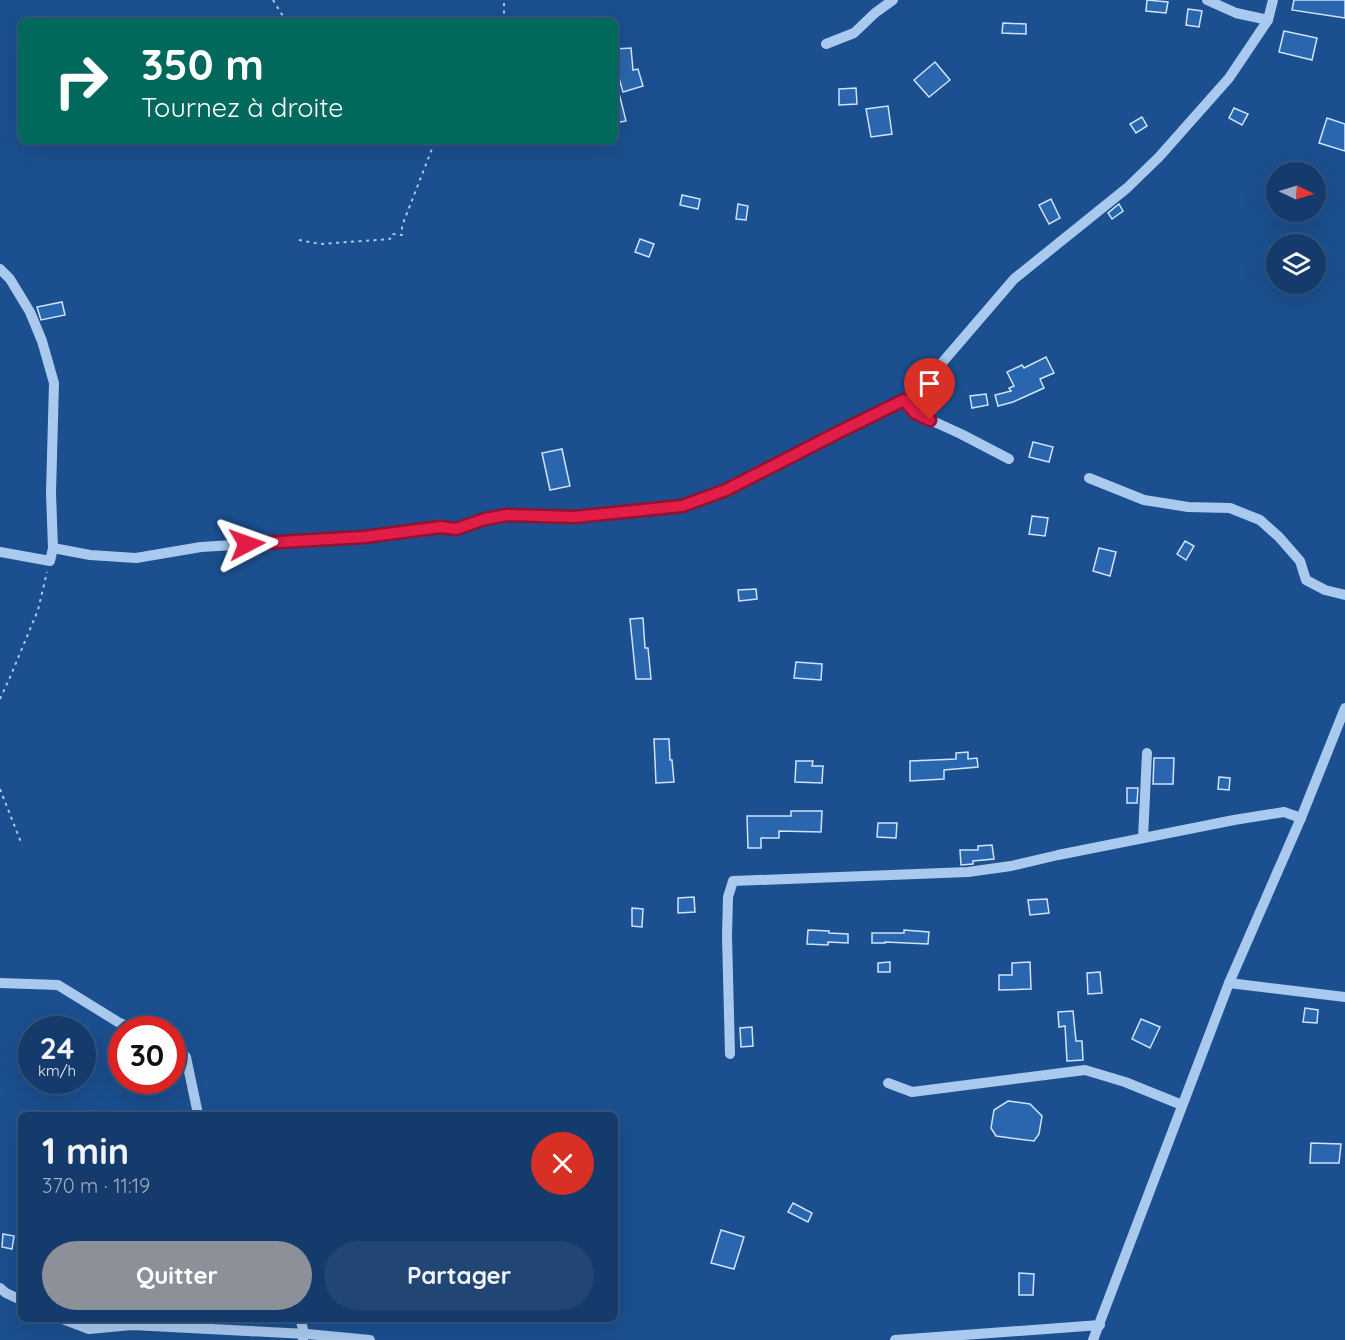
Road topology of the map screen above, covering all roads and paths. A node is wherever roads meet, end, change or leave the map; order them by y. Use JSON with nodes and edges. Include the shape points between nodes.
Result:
{"nodes":[{"id":1,"x":273,"y":0,"type":"edge"},
{"id":2,"x":504,"y":0,"type":"edge"},
{"id":3,"x":893,"y":0,"type":"edge"},
{"id":4,"x":1207,"y":0,"type":"edge"},
{"id":5,"x":1273,"y":0,"type":"edge"},
{"id":6,"x":284,"y":18,"type":"edge"},
{"id":7,"x":504,"y":18,"type":"edge"},
{"id":8,"x":1268,"y":20,"type":"junction"},
{"id":9,"x":826,"y":44,"type":"dead end"},
{"id":10,"x":434,"y":144,"type":"edge"},
{"id":11,"x":300,"y":240,"type":"dead end"},
{"id":12,"x":0,"y":269,"type":"edge"},
{"id":13,"x":904,"y":400,"type":"junction"},
{"id":14,"x":1009,"y":459,"type":"dead end"},
{"id":15,"x":1089,"y":478,"type":"dead end"},
{"id":16,"x":52,"y":548,"type":"junction"},
{"id":17,"x":0,"y":552,"type":"edge"},
{"id":18,"x":50,"y":561,"type":"junction"},
{"id":19,"x":1345,"y":596,"type":"edge"},
{"id":20,"x":0,"y":699,"type":"edge"},
{"id":21,"x":1345,"y":708,"type":"edge"},
{"id":22,"x":1146,"y":753,"type":"dead end"},
{"id":23,"x":0,"y":789,"type":"edge"},
{"id":24,"x":1301,"y":818,"type":"junction"},
{"id":25,"x":1143,"y":838,"type":"junction"},
{"id":26,"x":22,"y":845,"type":"dead end"},
{"id":27,"x":0,"y":983,"type":"edge"},
{"id":28,"x":1228,"y":983,"type":"junction"},
{"id":29,"x":1345,"y":997,"type":"edge"},
{"id":30,"x":108,"y":1016,"type":"edge"},
{"id":31,"x":730,"y":1054,"type":"dead end"},
{"id":32,"x":186,"y":1057,"type":"edge"},
{"id":33,"x":888,"y":1083,"type":"dead end"},
{"id":34,"x":1182,"y":1105,"type":"junction"},
{"id":35,"x":198,"y":1112,"type":"edge"},
{"id":36,"x":0,"y":1288,"type":"edge"},
{"id":37,"x":18,"y":1299,"type":"edge"},
{"id":38,"x":71,"y":1322,"type":"edge"},
{"id":39,"x":301,"y":1322,"type":"edge"},
{"id":40,"x":1100,"y":1325,"type":"junction"},
{"id":41,"x":303,"y":1337,"type":"edge"},
{"id":42,"x":370,"y":1340,"type":"edge"},
{"id":43,"x":895,"y":1340,"type":"edge"},
{"id":44,"x":1094,"y":1340,"type":"edge"}],
"edges":[{"from":1,"to":6,"type":"path"},
{"from":2,"to":7,"type":"path"},
{"from":3,"to":9,"type":"street","via":[[854,33]]},
{"from":4,"to":8,"type":"street","via":[[1236,13]]},
{"from":5,"to":8,"type":"street"},
{"from":8,"to":13,"type":"street","via":[[1228,78],[1159,157],[1127,188],[1014,279],[935,371]]},
{"from":10,"to":11,"type":"path","via":[[402,235],[320,244]]},
{"from":12,"to":16,"type":"street","via":[[30,312],[54,383]]},
{"from":13,"to":14,"type":"street","via":[[915,413]]},
{"from":13,"to":16,"type":"street","via":[[726,490],[682,506],[574,517],[507,515],[456,529],[441,527],[364,537],[201,547],[136,558]]},
{"from":15,"to":19,"type":"street","via":[[1144,500],[1230,508],[1260,520],[1300,561],[1306,580]]},
{"from":16,"to":18,"type":"street"},
{"from":17,"to":18,"type":"street"},
{"from":18,"to":20,"type":"path","via":[[38,610]]},
{"from":21,"to":24,"type":"street"},
{"from":22,"to":25,"type":"street"},
{"from":23,"to":26,"type":"path"},
{"from":24,"to":25,"type":"street","via":[[1284,812]]},
{"from":24,"to":28,"type":"street"},
{"from":25,"to":31,"type":"street","via":[[968,872],[733,881],[728,897],[727,936]]},
{"from":27,"to":30,"type":"street","via":[[58,985]]},
{"from":28,"to":29,"type":"street"},
{"from":28,"to":34,"type":"street"},
{"from":32,"to":35,"type":"street"},
{"from":33,"to":34,"type":"street","via":[[912,1092],[1085,1070]]},
{"from":34,"to":40,"type":"street"},
{"from":36,"to":37,"type":"street"},
{"from":38,"to":41,"type":"street","via":[[89,1329],[132,1325]]},
{"from":39,"to":41,"type":"street"},
{"from":40,"to":43,"type":"street"},
{"from":40,"to":44,"type":"street"},
{"from":41,"to":42,"type":"street"}]}
